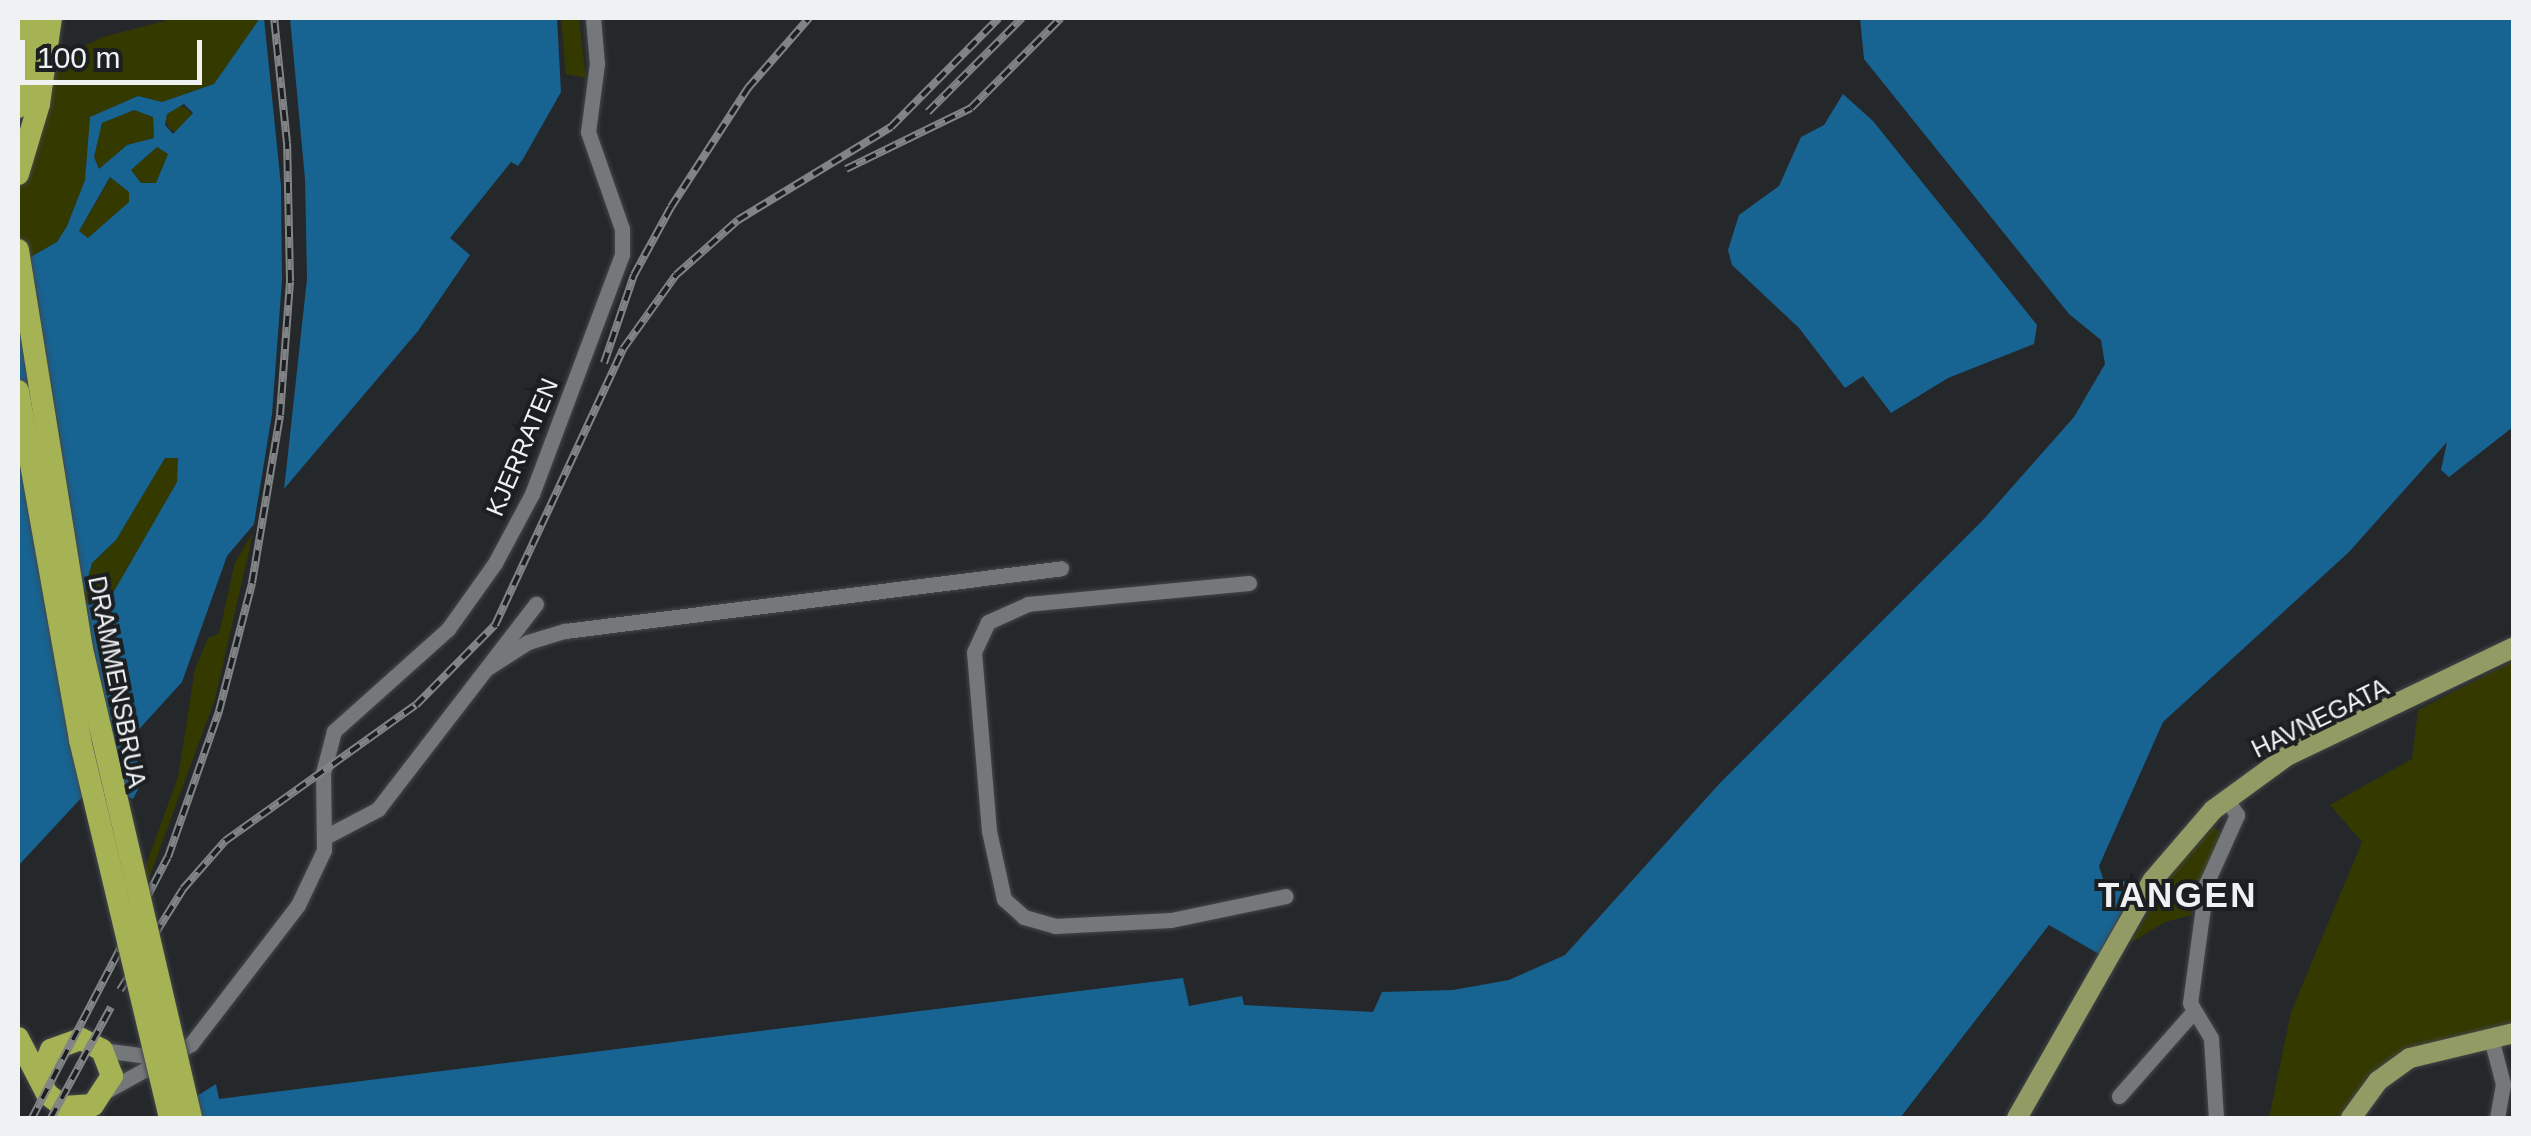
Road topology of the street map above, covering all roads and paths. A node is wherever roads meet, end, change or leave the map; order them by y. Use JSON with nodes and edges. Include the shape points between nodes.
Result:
{"nodes":[{"id":1,"x":31,"y":18,"type":"edge"},
{"id":2,"x":51,"y":18,"type":"edge"},
{"id":3,"x":593,"y":18,"type":"edge"},
{"id":4,"x":18,"y":108,"type":"edge"},
{"id":5,"x":18,"y":174,"type":"edge"},
{"id":6,"x":18,"y":250,"type":"edge"},
{"id":7,"x":18,"y":390,"type":"edge"},
{"id":8,"x":1061,"y":568,"type":"dead end"},
{"id":9,"x":1249,"y":583,"type":"dead end"},
{"id":10,"x":536,"y":604,"type":"dead end"},
{"id":11,"x":2514,"y":647,"type":"edge"},
{"id":12,"x":489,"y":667,"type":"junction"},
{"id":13,"x":2226,"y":798,"type":"junction"},
{"id":14,"x":326,"y":837,"type":"junction"},
{"id":15,"x":1286,"y":896,"type":"dead end"},
{"id":16,"x":2192,"y":1012,"type":"junction"},
{"id":17,"x":18,"y":1024,"type":"edge"},
{"id":18,"x":2514,"y":1033,"type":"edge"},
{"id":19,"x":18,"y":1038,"type":"edge"},
{"id":20,"x":2491,"y":1038,"type":"junction"},
{"id":21,"x":58,"y":1044,"type":"junction"},
{"id":22,"x":102,"y":1050,"type":"junction"},
{"id":23,"x":164,"y":1058,"type":"junction"},
{"id":24,"x":41,"y":1073,"type":"junction"},
{"id":25,"x":2118,"y":1096,"type":"dead end"},
{"id":26,"x":99,"y":1103,"type":"edge"},
{"id":27,"x":58,"y":1111,"type":"edge"},
{"id":28,"x":171,"y":1118,"type":"edge"},
{"id":29,"x":191,"y":1118,"type":"edge"},
{"id":30,"x":2018,"y":1118,"type":"edge"},
{"id":31,"x":2216,"y":1118,"type":"edge"},
{"id":32,"x":2351,"y":1118,"type":"edge"},
{"id":33,"x":2497,"y":1118,"type":"edge"}],
"edges":[{"from":1,"to":4,"type":"highway"},
{"from":2,"to":5,"type":"highway","via":[[39,104]]},
{"from":3,"to":14,"type":"street","name":"KJERRATEN","via":[[597,64],[588,132],[622,229],[618,274],[544,468],[495,563],[448,629],[334,730],[323,774]]},
{"from":6,"to":29,"type":"highway","name":"DRAMMENSBRUA","bridge":true,"via":[[80,645]]},
{"from":7,"to":28,"type":"highway","name":"DRAMMENSBRUA","bridge":true,"via":[[88,778]]},
{"from":8,"to":12,"type":"street","via":[[564,632],[528,642]]},
{"from":9,"to":15,"type":"street","via":[[1028,604],[988,622],[974,652],[990,831],[1004,899],[1024,917],[1055,926],[1171,920]]},
{"from":10,"to":12,"type":"street"},
{"from":11,"to":13,"type":"main road","name":"HAVNEGATA","via":[[2412,702],[2304,747]]},
{"from":12,"to":14,"type":"street","via":[[378,810]]},
{"from":13,"to":16,"type":"street","via":[[2237,815],[2206,884]]},
{"from":13,"to":30,"type":"main road","name":"HAVNEGATA","via":[[2152,881]]},
{"from":14,"to":23,"type":"street","name":"KJERRATEN","via":[[298,905],[247,976],[201,1035]]},
{"from":16,"to":25,"type":"street"},
{"from":16,"to":31,"type":"street","via":[[2211,1038]]},
{"from":17,"to":21,"type":"highway"},
{"from":18,"to":20,"type":"main road"},
{"from":19,"to":24,"type":"highway"},
{"from":20,"to":32,"type":"main road","via":[[2410,1058],[2378,1081]]},
{"from":20,"to":33,"type":"street","via":[[2503,1084]]},
{"from":21,"to":22,"type":"highway","via":[[81,1039]]},
{"from":21,"to":24,"type":"highway"},
{"from":22,"to":23,"type":"street"},
{"from":22,"to":26,"type":"highway","via":[[111,1069]]},
{"from":23,"to":26,"type":"street","name":"KJERRATEN"},
{"from":24,"to":27,"type":"highway"},
{"from":26,"to":27,"type":"highway"}]}
